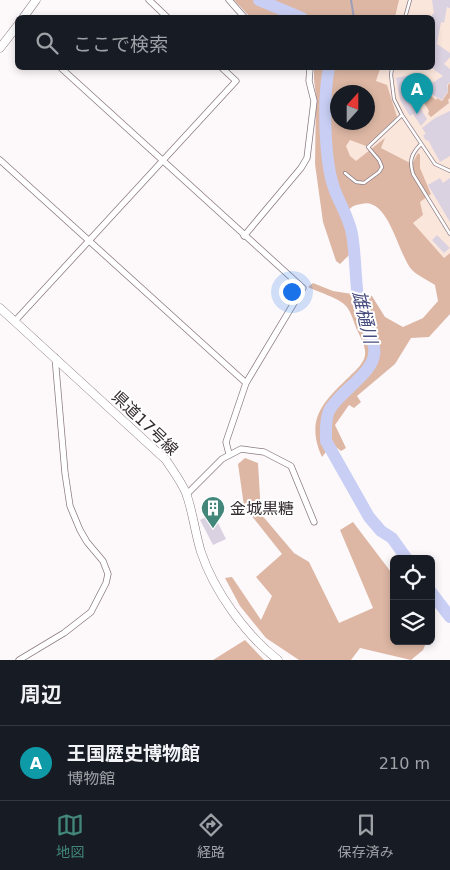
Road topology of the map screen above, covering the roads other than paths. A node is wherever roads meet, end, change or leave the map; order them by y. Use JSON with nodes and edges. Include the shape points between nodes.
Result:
{"nodes":[{"id":1,"x":36,"y":0,"type":"edge"},
{"id":2,"x":149,"y":0,"type":"edge"},
{"id":3,"x":229,"y":0,"type":"edge"},
{"id":4,"x":410,"y":0,"type":"edge"},
{"id":5,"x":25,"y":15,"type":"edge"},
{"id":6,"x":165,"y":15,"type":"edge"},
{"id":7,"x":242,"y":15,"type":"edge"},
{"id":8,"x":407,"y":15,"type":"edge"},
{"id":9,"x":15,"y":29,"type":"edge"},
{"id":10,"x":0,"y":48,"type":"edge"},
{"id":11,"x":63,"y":70,"type":"edge"},
{"id":12,"x":224,"y":70,"type":"edge"},
{"id":13,"x":310,"y":70,"type":"edge"},
{"id":14,"x":392,"y":70,"type":"edge"},
{"id":15,"x":402,"y":115,"type":"junction"},
{"id":16,"x":421,"y":144,"type":"junction"},
{"id":17,"x":0,"y":160,"type":"edge"},
{"id":18,"x":162,"y":161,"type":"junction"},
{"id":19,"x":450,"y":171,"type":"edge"},
{"id":20,"x":345,"y":173,"type":"dead end"},
{"id":21,"x":450,"y":234,"type":"edge"},
{"id":22,"x":244,"y":236,"type":"junction"},
{"id":23,"x":89,"y":241,"type":"junction"},
{"id":24,"x":0,"y":308,"type":"edge"},
{"id":25,"x":15,"y":322,"type":"junction"},
{"id":26,"x":55,"y":357,"type":"junction"},
{"id":27,"x":246,"y":383,"type":"junction"},
{"id":28,"x":229,"y":454,"type":"junction"},
{"id":29,"x":186,"y":494,"type":"junction"},
{"id":30,"x":314,"y":522,"type":"dead end"},
{"id":31,"x":19,"y":660,"type":"edge"},
{"id":32,"x":278,"y":660,"type":"edge"}],
"edges":[{"from":1,"to":5,"type":"main road"},
{"from":2,"to":6,"type":"street"},
{"from":3,"to":7,"type":"street"},
{"from":4,"to":8,"type":"lane"},
{"from":9,"to":10,"type":"main road"},
{"from":11,"to":18,"type":"street"},
{"from":12,"to":18,"type":"street","via":[[236,80]]},
{"from":13,"to":22,"type":"street","via":[[314,101],[307,158]]},
{"from":14,"to":15,"type":"lane","via":[[394,100]]},
{"from":15,"to":16,"type":"lane"},
{"from":15,"to":20,"type":"lane","via":[[368,148],[379,160],[382,167],[379,172],[364,183],[356,182]]},
{"from":16,"to":19,"type":"lane","via":[[435,164]]},
{"from":16,"to":21,"type":"lane","via":[[411,157],[413,174]]},
{"from":17,"to":23,"type":"street"},
{"from":18,"to":22,"type":"street"},
{"from":18,"to":23,"type":"street"},
{"from":22,"to":27,"type":"street","via":[[303,288]]},
{"from":23,"to":25,"type":"street"},
{"from":23,"to":27,"type":"street"},
{"from":24,"to":25,"type":"main road","name":"県道17号線"},
{"from":25,"to":26,"type":"main road","name":"県道17号線"},
{"from":26,"to":29,"type":"main road","name":"県道17号線","via":[[166,460]]},
{"from":26,"to":31,"type":"street","via":[[70,506],[80,530],[103,561],[108,574],[91,612]]},
{"from":27,"to":28,"type":"street","via":[[226,442]]},
{"from":28,"to":29,"type":"street"},
{"from":28,"to":30,"type":"street","via":[[241,449],[264,452],[292,466]]},
{"from":29,"to":32,"type":"main road","name":"県道17号線","via":[[201,551],[217,588],[253,636]]}]}
